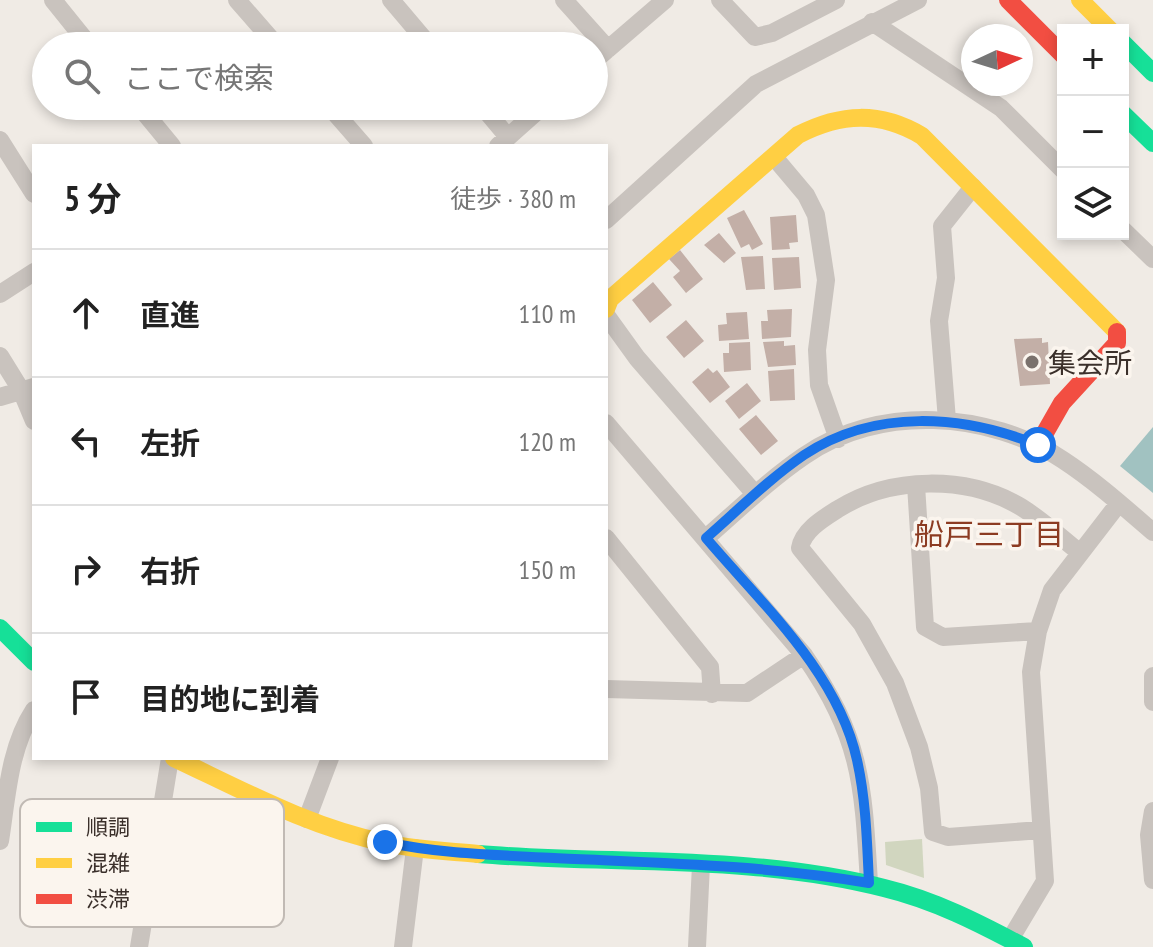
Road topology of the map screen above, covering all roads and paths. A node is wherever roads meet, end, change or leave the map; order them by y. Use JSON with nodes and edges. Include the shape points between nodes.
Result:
{"nodes":[{"id":1,"x":53,"y":0,"type":"edge"},
{"id":2,"x":237,"y":0,"type":"edge"},
{"id":3,"x":391,"y":0,"type":"edge"},
{"id":4,"x":564,"y":0,"type":"edge"},
{"id":5,"x":665,"y":0,"type":"edge"},
{"id":6,"x":720,"y":0,"type":"edge"},
{"id":7,"x":836,"y":0,"type":"edge"},
{"id":8,"x":918,"y":0,"type":"edge"},
{"id":9,"x":1008,"y":0,"type":"edge"},
{"id":10,"x":1080,"y":0,"type":"edge"},
{"id":11,"x":872,"y":22,"type":"junction"},
{"id":12,"x":1104,"y":24,"type":"edge"},
{"id":13,"x":79,"y":32,"type":"edge"},
{"id":14,"x":265,"y":32,"type":"edge"},
{"id":15,"x":418,"y":32,"type":"edge"},
{"id":16,"x":586,"y":32,"type":"edge"},
{"id":17,"x":608,"y":49,"type":"edge"},
{"id":18,"x":1057,"y":49,"type":"edge"},
{"id":19,"x":1129,"y":49,"type":"edge"},
{"id":20,"x":1153,"y":73,"type":"edge"},
{"id":21,"x":151,"y":120,"type":"edge"},
{"id":22,"x":341,"y":120,"type":"edge"},
{"id":23,"x":490,"y":120,"type":"edge"},
{"id":24,"x":527,"y":120,"type":"edge"},
{"id":25,"x":1129,"y":120,"type":"edge"},
{"id":26,"x":0,"y":140,"type":"edge"},
{"id":27,"x":503,"y":141,"type":"edge"},
{"id":28,"x":1153,"y":143,"type":"edge"},
{"id":29,"x":170,"y":144,"type":"edge"},
{"id":30,"x":362,"y":144,"type":"edge"},
{"id":31,"x":774,"y":157,"type":"junction"},
{"id":32,"x":1061,"y":168,"type":"edge"},
{"id":33,"x":973,"y":187,"type":"junction"},
{"id":34,"x":32,"y":191,"type":"edge"},
{"id":35,"x":608,"y":218,"type":"edge"},
{"id":36,"x":1129,"y":236,"type":"edge"},
{"id":37,"x":1153,"y":259,"type":"edge"},
{"id":38,"x":32,"y":273,"type":"edge"},
{"id":39,"x":0,"y":294,"type":"edge"},
{"id":40,"x":608,"y":304,"type":"edge"},
{"id":41,"x":608,"y":318,"type":"edge"},
{"id":42,"x":0,"y":356,"type":"edge"},
{"id":43,"x":28,"y":388,"type":"edge"},
{"id":44,"x":0,"y":397,"type":"edge"},
{"id":45,"x":32,"y":410,"type":"edge"},
{"id":46,"x":947,"y":420,"type":"junction"},
{"id":47,"x":608,"y":425,"type":"edge"},
{"id":48,"x":838,"y":439,"type":"junction"},
{"id":49,"x":1038,"y":445,"type":"junction"},
{"id":50,"x":916,"y":485,"type":"junction"},
{"id":51,"x":755,"y":494,"type":"junction"},
{"id":52,"x":1119,"y":503,"type":"junction"},
{"id":53,"x":1153,"y":532,"type":"edge"},
{"id":54,"x":706,"y":538,"type":"junction"},
{"id":55,"x":608,"y":540,"type":"edge"},
{"id":56,"x":1079,"y":552,"type":"junction"},
{"id":57,"x":0,"y":628,"type":"edge"},
{"id":58,"x":1038,"y":631,"type":"junction"},
{"id":59,"x":804,"y":655,"type":"junction"},
{"id":60,"x":32,"y":660,"type":"edge"},
{"id":61,"x":1153,"y":676,"type":"edge"},
{"id":62,"x":608,"y":689,"type":"edge"},
{"id":63,"x":712,"y":694,"type":"junction"},
{"id":64,"x":1153,"y":702,"type":"edge"},
{"id":65,"x":32,"y":713,"type":"edge"},
{"id":66,"x":172,"y":760,"type":"edge"},
{"id":67,"x":176,"y":760,"type":"edge"},
{"id":68,"x":329,"y":760,"type":"edge"},
{"id":69,"x":165,"y":799,"type":"edge"},
{"id":70,"x":263,"y":799,"type":"edge"},
{"id":71,"x":284,"y":809,"type":"edge"},
{"id":72,"x":1153,"y":811,"type":"edge"},
{"id":73,"x":307,"y":819,"type":"junction"},
{"id":74,"x":1041,"y":830,"type":"junction"},
{"id":75,"x":0,"y":841,"type":"edge"},
{"id":76,"x":415,"y":848,"type":"junction"},
{"id":77,"x":701,"y":865,"type":"junction"},
{"id":78,"x":1153,"y":880,"type":"edge"},
{"id":79,"x":869,"y":883,"type":"junction"},
{"id":80,"x":142,"y":927,"type":"edge"},
{"id":81,"x":1018,"y":943,"type":"edge"},
{"id":82,"x":139,"y":947,"type":"edge"},
{"id":83,"x":403,"y":947,"type":"edge"},
{"id":84,"x":697,"y":947,"type":"edge"}],
"edges":[{"from":1,"to":13,"type":"street"},
{"from":2,"to":14,"type":"street"},
{"from":3,"to":15,"type":"street"},
{"from":4,"to":16,"type":"street"},
{"from":5,"to":17,"type":"street"},
{"from":6,"to":7,"type":"street","via":[[755,37]]},
{"from":8,"to":11,"type":"street"},
{"from":9,"to":18,"type":"main road"},
{"from":10,"to":12,"type":"main road"},
{"from":11,"to":32,"type":"street","via":[[1001,108]]},
{"from":11,"to":35,"type":"street","via":[[756,84]]},
{"from":19,"to":20,"type":"main road"},
{"from":21,"to":29,"type":"street"},
{"from":22,"to":30,"type":"street"},
{"from":23,"to":27,"type":"street"},
{"from":24,"to":27,"type":"street"},
{"from":25,"to":28,"type":"main road"},
{"from":26,"to":34,"type":"street"},
{"from":31,"to":33,"type":"main road","via":[[818,123],[839,117],[885,118],[922,136]]},
{"from":31,"to":40,"type":"main road"},
{"from":31,"to":48,"type":"street","via":[[816,215],[826,280],[817,350],[819,385]]},
{"from":33,"to":46,"type":"street","via":[[942,226],[946,278],[939,321]]},
{"from":33,"to":49,"type":"main road","via":[[1117,328],[1117,343],[1068,393]]},
{"from":36,"to":37,"type":"street"},
{"from":38,"to":39,"type":"street"},
{"from":41,"to":51,"type":"street"},
{"from":42,"to":43,"type":"street"},
{"from":43,"to":44,"type":"street"},
{"from":43,"to":45,"type":"street"},
{"from":46,"to":48,"type":"street","via":[[875,426]]},
{"from":46,"to":49,"type":"street"},
{"from":47,"to":54,"type":"street"},
{"from":48,"to":51,"type":"street","via":[[805,454]]},
{"from":49,"to":52,"type":"street"},
{"from":50,"to":56,"type":"street","via":[[954,485],[1000,497],[1039,519]]},
{"from":50,"to":58,"type":"street","via":[[928,632],[943,637]]},
{"from":50,"to":74,"type":"street","via":[[857,498],[807,533],[800,548],[862,624],[895,683],[919,747],[933,832],[948,837]]},
{"from":51,"to":54,"type":"street"},
{"from":52,"to":53,"type":"street"},
{"from":52,"to":56,"type":"street"},
{"from":54,"to":59,"type":"street"},
{"from":55,"to":63,"type":"street","via":[[710,667]]},
{"from":56,"to":58,"type":"street","via":[[1052,590]]},
{"from":57,"to":60,"type":"main road"},
{"from":58,"to":74,"type":"street","via":[[1031,672]]},
{"from":59,"to":63,"type":"street","via":[[747,693]]},
{"from":59,"to":79,"type":"street","via":[[833,697],[857,758]]},
{"from":61,"to":64,"type":"street"},
{"from":62,"to":63,"type":"street"},
{"from":65,"to":75,"type":"street","via":[[15,754]]},
{"from":66,"to":69,"type":"street"},
{"from":67,"to":70,"type":"main road"},
{"from":68,"to":73,"type":"street"},
{"from":71,"to":73,"type":"main road"},
{"from":72,"to":78,"type":"street"},
{"from":73,"to":76,"type":"main road"},
{"from":74,"to":81,"type":"street","via":[[1045,881]]},
{"from":76,"to":77,"type":"main road"},
{"from":76,"to":83,"type":"street"},
{"from":77,"to":79,"type":"main road","via":[[803,871]]},
{"from":77,"to":84,"type":"street"},
{"from":79,"to":81,"type":"main road","via":[[935,902]]},
{"from":80,"to":82,"type":"street"}]}
